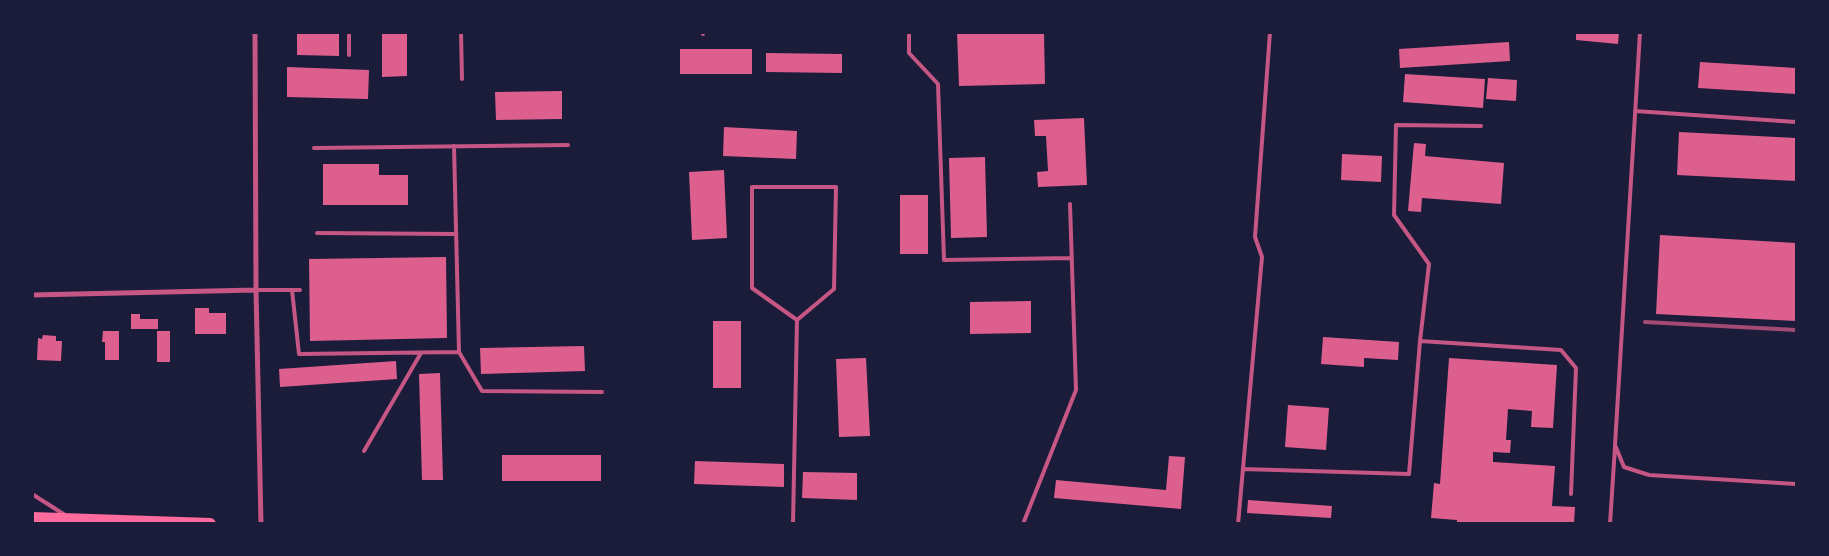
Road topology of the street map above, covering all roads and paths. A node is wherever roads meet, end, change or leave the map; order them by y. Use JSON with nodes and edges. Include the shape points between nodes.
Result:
{"nodes":[{"id":1,"x":255,"y":32,"type":"edge"},
{"id":2,"x":350,"y":32,"type":"edge"},
{"id":3,"x":461,"y":32,"type":"edge"},
{"id":4,"x":909,"y":32,"type":"edge"},
{"id":5,"x":1270,"y":32,"type":"edge"},
{"id":6,"x":1640,"y":32,"type":"edge"},
{"id":7,"x":349,"y":55,"type":"dead end"},
{"id":8,"x":462,"y":79,"type":"dead end"},
{"id":9,"x":1635,"y":111,"type":"junction"},
{"id":10,"x":1796,"y":122,"type":"edge"},
{"id":11,"x":1481,"y":126,"type":"dead end"},
{"id":12,"x":568,"y":144,"type":"dead end"},
{"id":13,"x":454,"y":146,"type":"junction"},
{"id":14,"x":314,"y":148,"type":"dead end"},
{"id":15,"x":1070,"y":204,"type":"dead end"},
{"id":16,"x":317,"y":233,"type":"dead end"},
{"id":17,"x":456,"y":234,"type":"junction"},
{"id":18,"x":1072,"y":258,"type":"junction"},
{"id":19,"x":256,"y":290,"type":"junction"},
{"id":20,"x":292,"y":290,"type":"junction"},
{"id":21,"x":300,"y":290,"type":"dead end"},
{"id":22,"x":32,"y":295,"type":"edge"},
{"id":23,"x":797,"y":320,"type":"junction"},
{"id":24,"x":1420,"y":341,"type":"junction"},
{"id":25,"x":459,"y":352,"type":"junction"},
{"id":26,"x":421,"y":353,"type":"junction"},
{"id":27,"x":602,"y":392,"type":"dead end"},
{"id":28,"x":1615,"y":445,"type":"junction"},
{"id":29,"x":364,"y":451,"type":"dead end"},
{"id":30,"x":1243,"y":470,"type":"junction"},
{"id":31,"x":1796,"y":484,"type":"edge"},
{"id":32,"x":32,"y":494,"type":"edge"},
{"id":33,"x":1572,"y":494,"type":"dead end"},
{"id":34,"x":32,"y":518,"type":"edge"},
{"id":35,"x":73,"y":520,"type":"junction"},
{"id":36,"x":210,"y":524,"type":"edge"},
{"id":37,"x":261,"y":524,"type":"edge"},
{"id":38,"x":793,"y":524,"type":"edge"},
{"id":39,"x":1024,"y":524,"type":"edge"},
{"id":40,"x":1238,"y":524,"type":"edge"},
{"id":41,"x":1610,"y":524,"type":"edge"}],
"edges":[{"from":1,"to":19,"type":"street"},
{"from":2,"to":7,"type":"lane"},
{"from":3,"to":8,"type":"lane"},
{"from":4,"to":18,"type":"lane","via":[[910,53],[938,84],[944,260]]},
{"from":5,"to":30,"type":"lane","via":[[1256,238],[1262,257]]},
{"from":6,"to":9,"type":"lane"},
{"from":9,"to":10,"type":"lane"},
{"from":9,"to":28,"type":"lane"},
{"from":11,"to":24,"type":"lane","via":[[1396,125],[1394,215],[1429,264]]},
{"from":12,"to":13,"type":"lane"},
{"from":13,"to":14,"type":"lane"},
{"from":13,"to":17,"type":"lane"},
{"from":15,"to":18,"type":"lane"},
{"from":16,"to":17,"type":"lane"},
{"from":17,"to":25,"type":"lane"},
{"from":18,"to":39,"type":"lane","via":[[1076,390]]},
{"from":19,"to":20,"type":"lane"},
{"from":19,"to":22,"type":"street"},
{"from":19,"to":37,"type":"street"},
{"from":20,"to":21,"type":"lane"},
{"from":20,"to":26,"type":"lane","via":[[299,354]]},
{"from":23,"to":23,"type":"lane","via":[[752,288],[752,187],[836,187],[834,290]]},
{"from":23,"to":38,"type":"lane"},
{"from":24,"to":30,"type":"lane","via":[[1409,474]]},
{"from":24,"to":33,"type":"lane","via":[[1561,350],[1576,368]]},
{"from":25,"to":26,"type":"lane"},
{"from":25,"to":27,"type":"lane","via":[[482,391]]},
{"from":26,"to":29,"type":"lane"},
{"from":28,"to":31,"type":"lane","via":[[1624,467],[1649,475]]},
{"from":28,"to":41,"type":"lane"},
{"from":30,"to":40,"type":"lane"},
{"from":32,"to":35,"type":"lane"},
{"from":34,"to":35,"type":"main road"},
{"from":35,"to":36,"type":"main road"}]}
